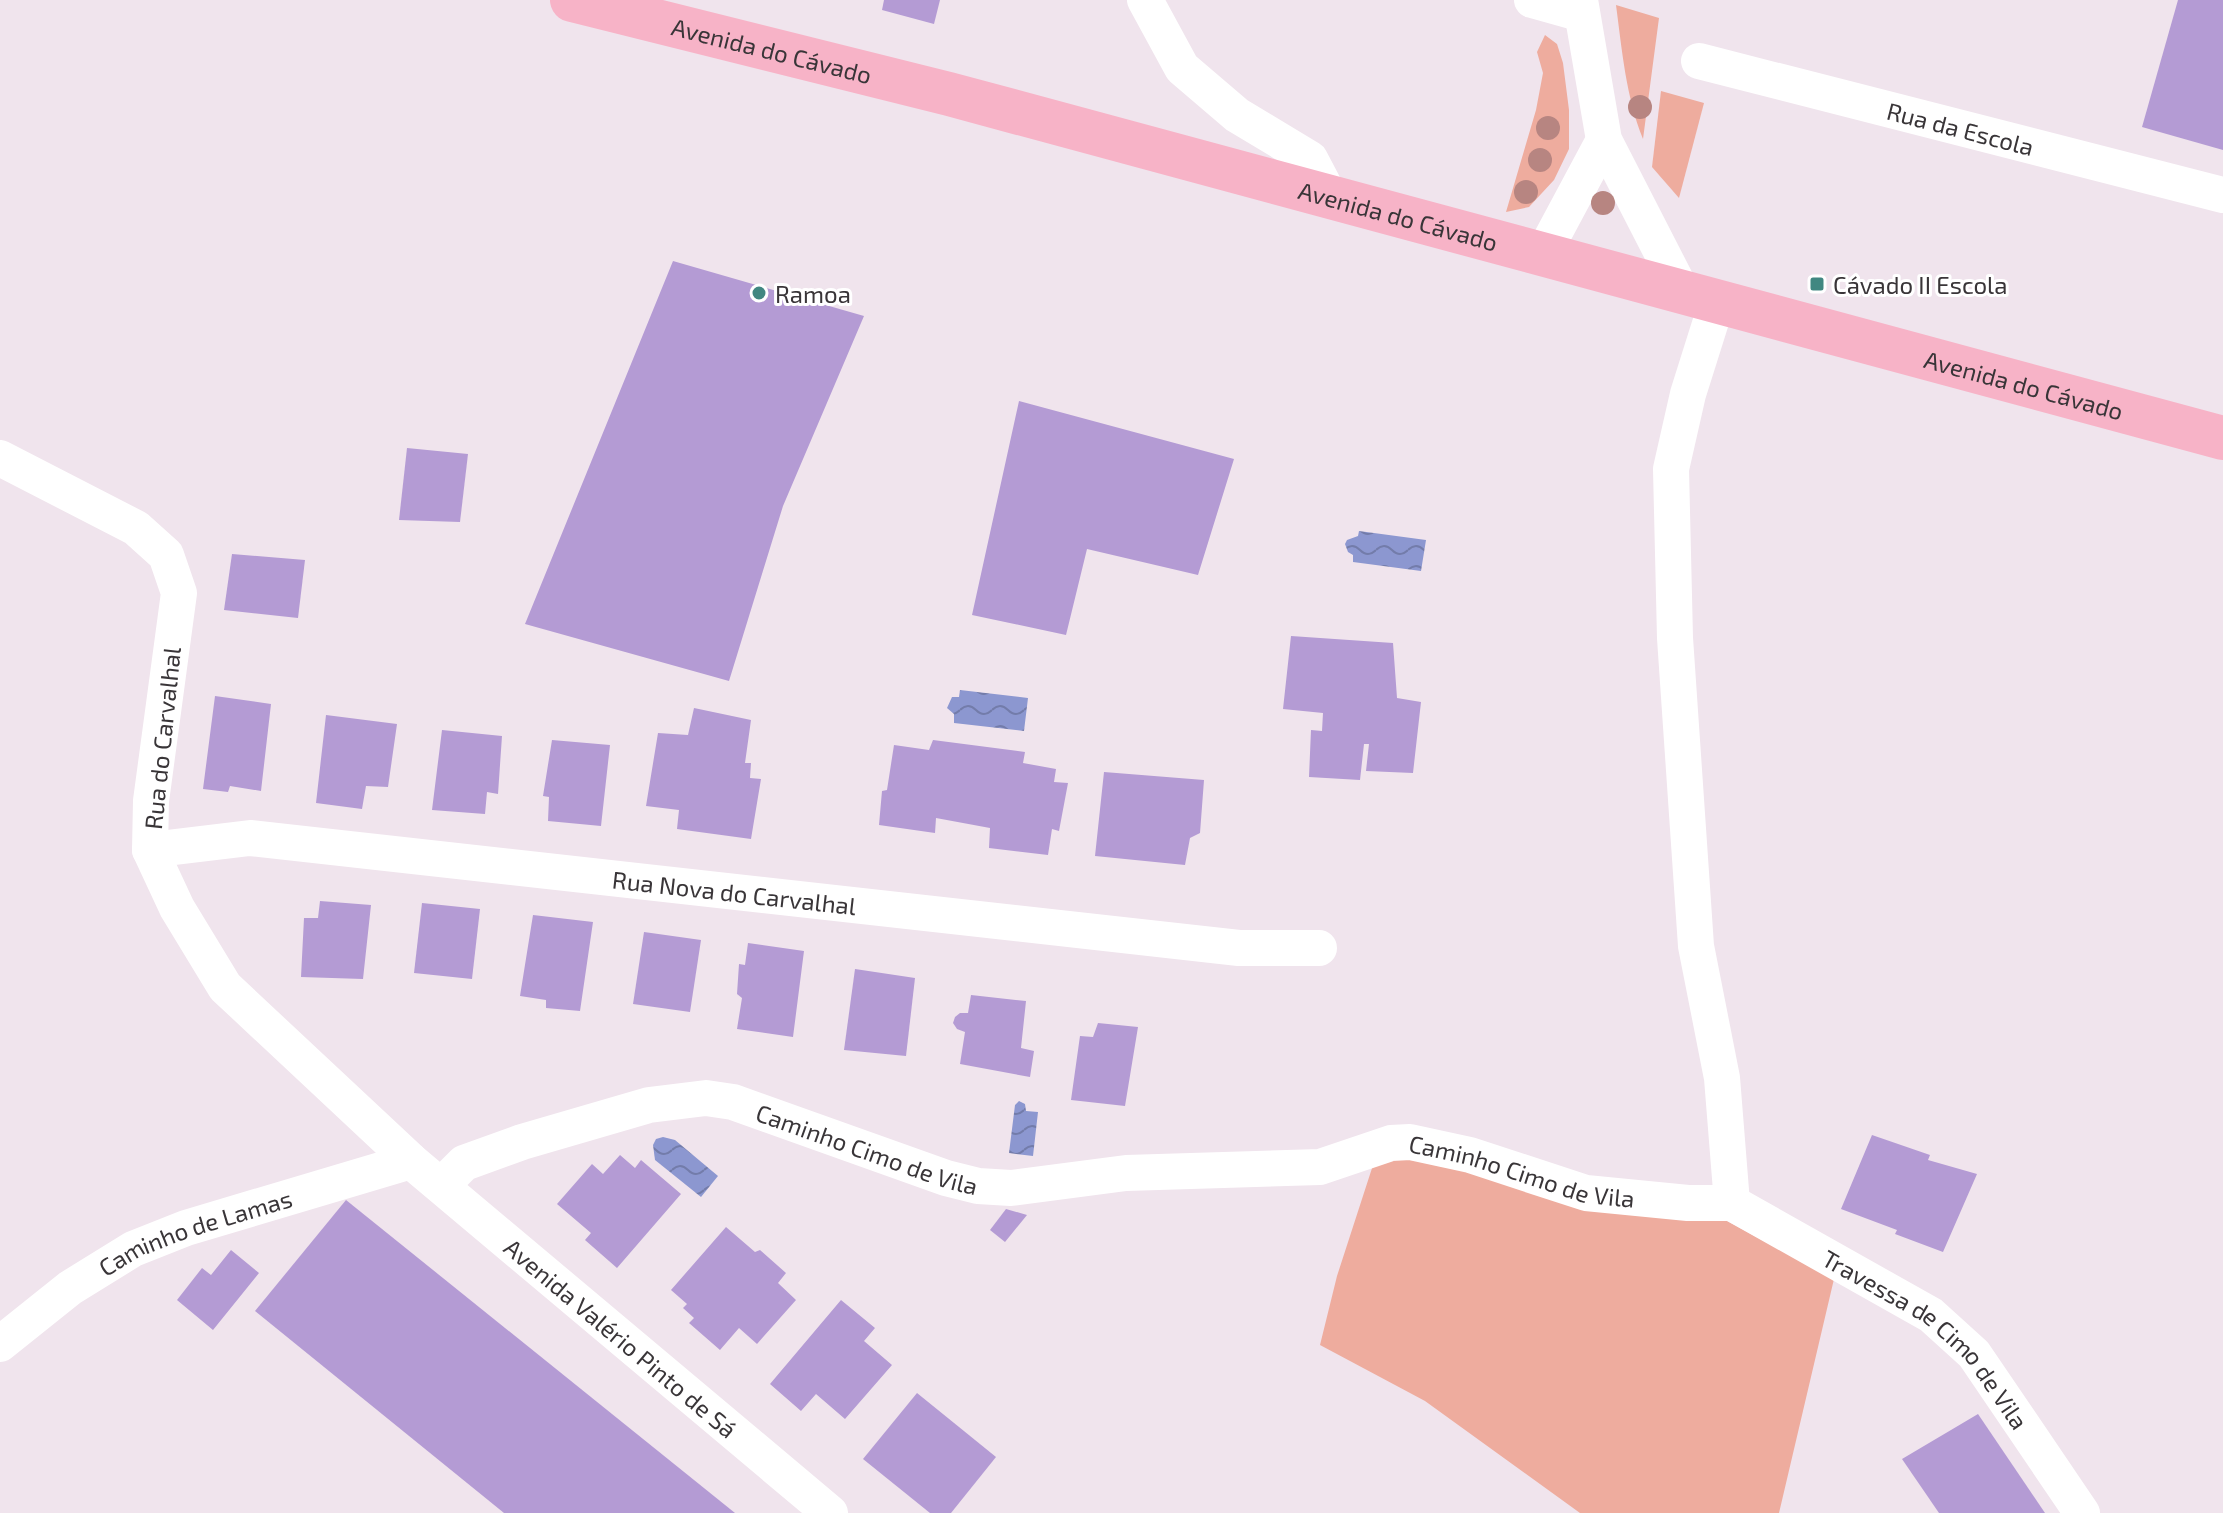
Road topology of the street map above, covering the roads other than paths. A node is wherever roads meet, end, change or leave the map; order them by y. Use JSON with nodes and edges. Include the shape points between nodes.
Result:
{"nodes":[{"id":1,"x":572,"y":0,"type":"edge"},
{"id":2,"x":1145,"y":0,"type":"edge"},
{"id":3,"x":1532,"y":0,"type":"edge"},
{"id":4,"x":1581,"y":7,"type":"edge"},
{"id":5,"x":1699,"y":61,"type":"dead end"},
{"id":6,"x":1604,"y":140,"type":"junction"},
{"id":7,"x":2223,"y":195,"type":"edge"},
{"id":8,"x":1330,"y":197,"type":"junction"},
{"id":9,"x":1543,"y":254,"type":"junction"},
{"id":10,"x":1700,"y":297,"type":"junction"},
{"id":11,"x":2223,"y":438,"type":"edge"},
{"id":12,"x":0,"y":458,"type":"edge"},
{"id":13,"x":150,"y":850,"type":"junction"},
{"id":14,"x":1319,"y":948,"type":"dead end"},
{"id":15,"x":411,"y":1161,"type":"junction"},
{"id":16,"x":442,"y":1185,"type":"junction"},
{"id":17,"x":1732,"y":1203,"type":"junction"},
{"id":18,"x":0,"y":1344,"type":"edge"},
{"id":19,"x":830,"y":1513,"type":"edge"},
{"id":20,"x":2082,"y":1513,"type":"edge"}],
"edges":[{"from":1,"to":8,"type":"main road","name":"Avenida do Cávado"},
{"from":2,"to":8,"type":"street","via":[[1182,68],[1237,115],[1310,159]]},
{"from":3,"to":4,"type":"street"},
{"from":4,"to":6,"type":"street"},
{"from":5,"to":7,"type":"street","name":"Rua da Escola"},
{"from":6,"to":9,"type":"street"},
{"from":6,"to":10,"type":"street"},
{"from":8,"to":9,"type":"main road","name":"Avenida do Cávado"},
{"from":9,"to":10,"type":"main road","name":"Avenida do Cávado"},
{"from":10,"to":11,"type":"main road","name":"Avenida do Cávado"},
{"from":10,"to":17,"type":"street","via":[[1688,394],[1671,469],[1675,638],[1696,946],[1722,1078]]},
{"from":12,"to":13,"type":"street","name":"Rua do Carvalhal","via":[[136,528],[166,555],[179,593],[151,801]]},
{"from":13,"to":14,"type":"street","name":"Rua Nova do Carvalhal","via":[[250,838],[1239,948]]},
{"from":13,"to":15,"type":"street","name":"Rua do Carvalhal","via":[[177,908],[225,987]]},
{"from":15,"to":16,"type":"street","name":"Avenida Valério Pinto de Sá"},
{"from":15,"to":18,"type":"street","name":"Caminho de Lamas","via":[[186,1228],[133,1249],[70,1288]]},
{"from":16,"to":17,"type":"street","name":"Caminho Cimo de Vila","via":[[464,1163],[522,1142],[649,1105],[706,1098],[733,1102],[978,1186],[1011,1188],[1126,1173],[1320,1167],[1391,1143],[1410,1142],[1470,1155],[1586,1193]]},
{"from":16,"to":19,"type":"street","name":"Avenida Valério Pinto de Sá"},
{"from":17,"to":20,"type":"street","name":"Travessa de Cimo de Vila","via":[[1931,1315],[1974,1354]]}]}
